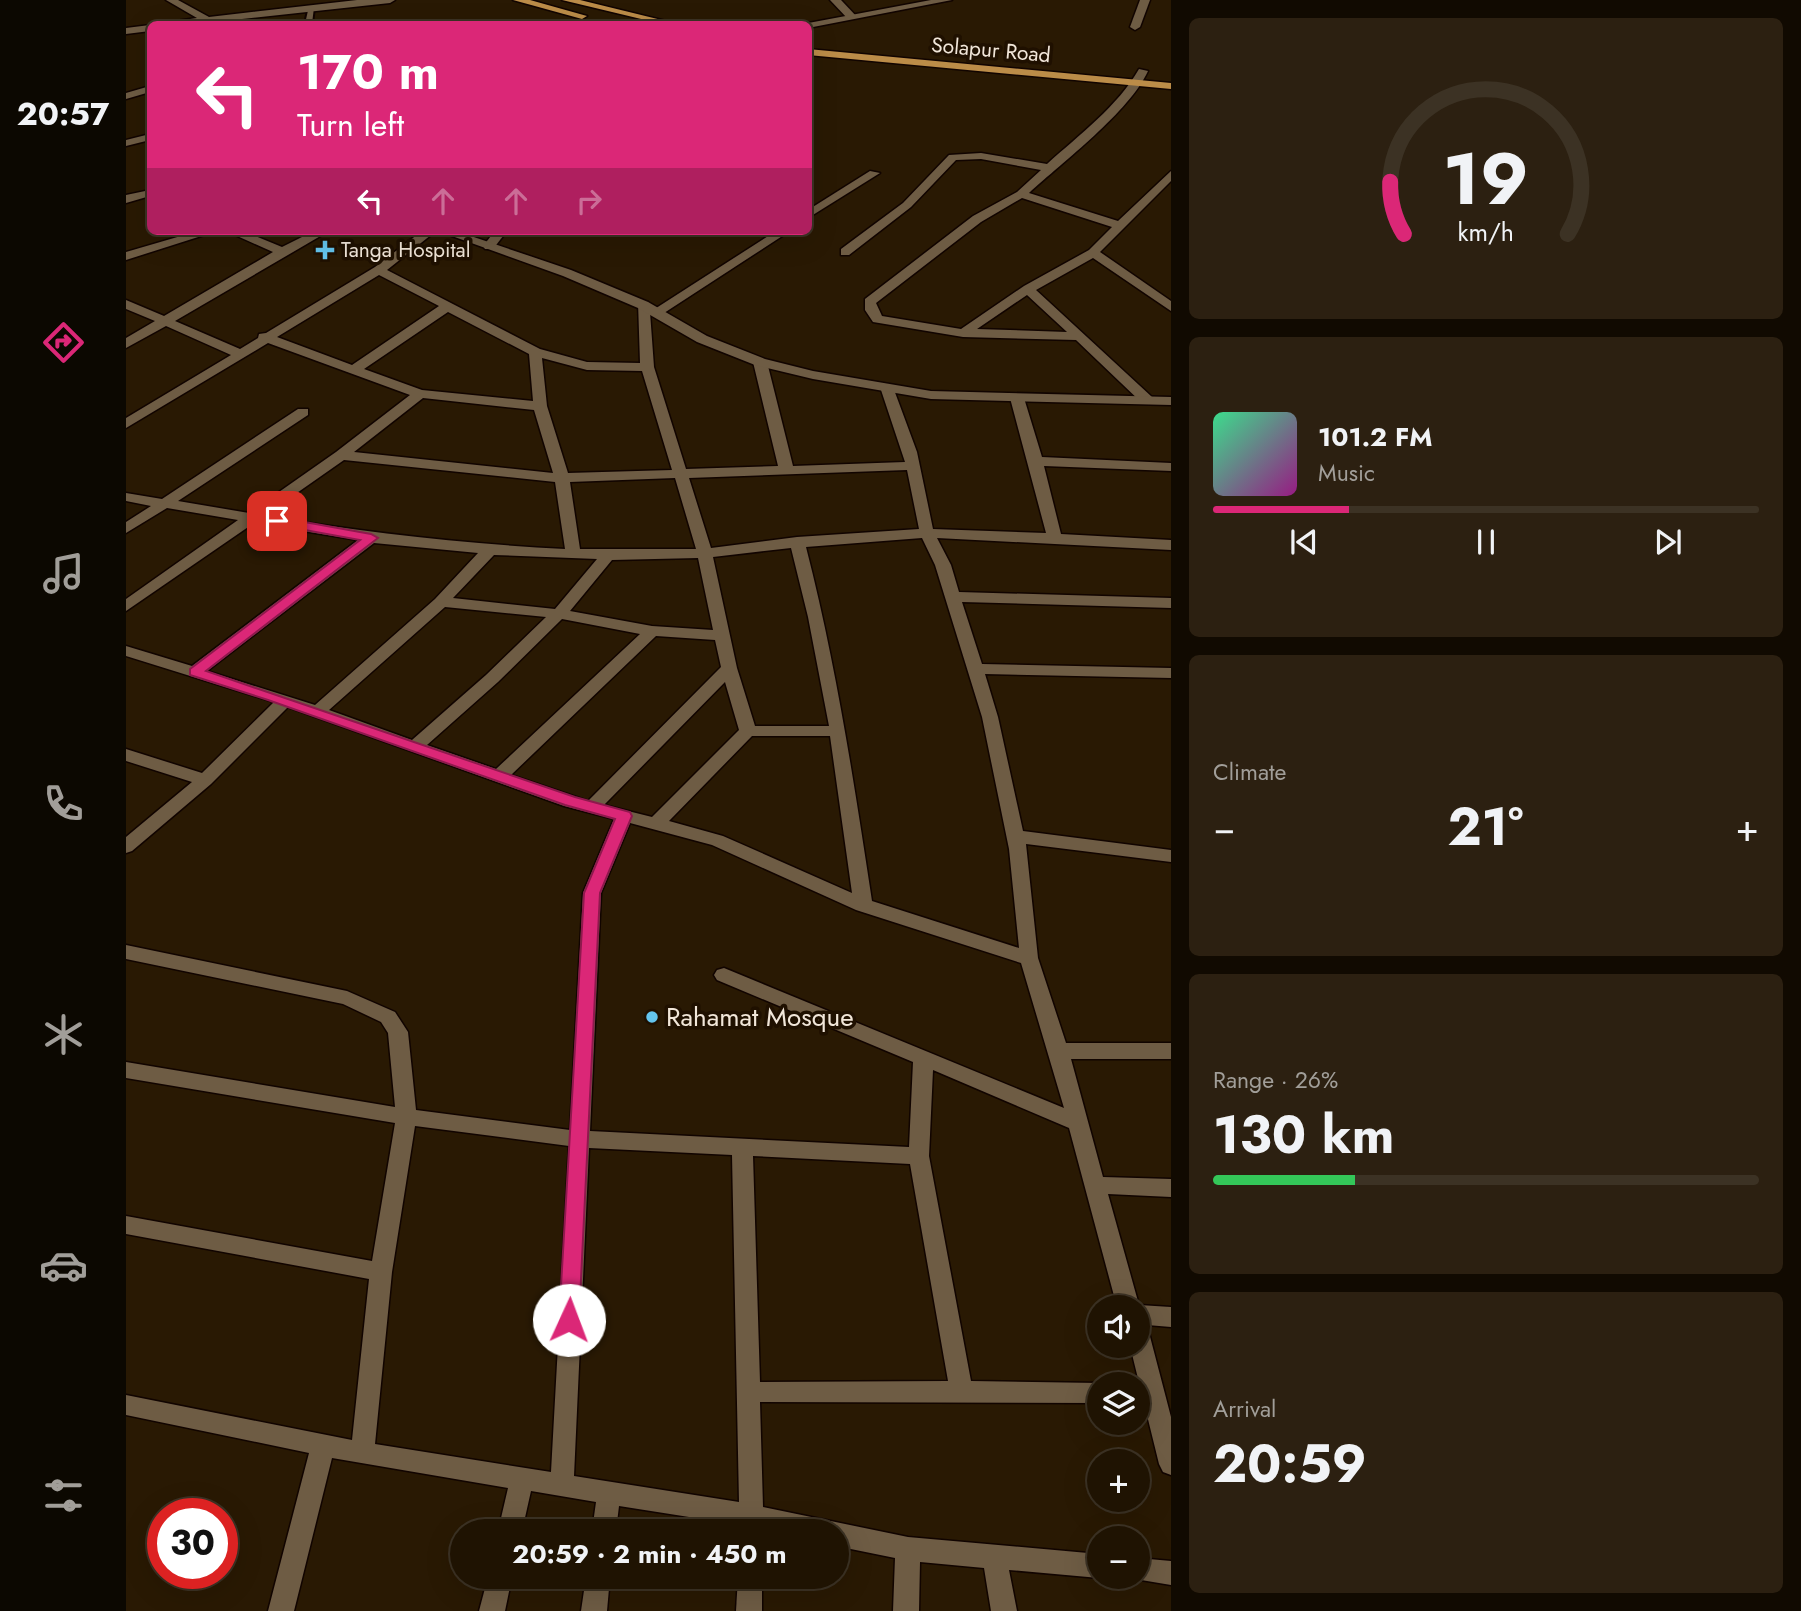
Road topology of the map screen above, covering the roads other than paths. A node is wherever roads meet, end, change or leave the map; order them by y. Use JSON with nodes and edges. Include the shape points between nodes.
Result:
{"nodes":[{"id":1,"x":171,"y":0,"type":"edge"},
{"id":2,"x":390,"y":0,"type":"edge"},
{"id":3,"x":518,"y":0,"type":"edge"},
{"id":4,"x":567,"y":0,"type":"edge"},
{"id":5,"x":835,"y":0,"type":"edge"},
{"id":6,"x":947,"y":0,"type":"edge"},
{"id":7,"x":1146,"y":0,"type":"edge"},
{"id":8,"x":922,"y":2,"type":"edge"},
{"id":9,"x":311,"y":7,"type":"junction"},
{"id":10,"x":852,"y":17,"type":"junction"},
{"id":11,"x":592,"y":18,"type":"dead end"},
{"id":12,"x":208,"y":20,"type":"junction"},
{"id":13,"x":200,"y":21,"type":"edge"},
{"id":14,"x":309,"y":21,"type":"edge"},
{"id":15,"x":660,"y":21,"type":"edge"},
{"id":16,"x":812,"y":24,"type":"edge"},
{"id":17,"x":1135,"y":27,"type":"dead end"},
{"id":18,"x":147,"y":28,"type":"edge"},
{"id":19,"x":126,"y":32,"type":"edge"},
{"id":20,"x":812,"y":43,"type":"edge"},
{"id":21,"x":812,"y":52,"type":"edge"},
{"id":22,"x":1171,"y":74,"type":"edge"},
{"id":23,"x":1141,"y":76,"type":"junction"},
{"id":24,"x":1171,"y":86,"type":"edge"},
{"id":25,"x":147,"y":90,"type":"edge"},
{"id":26,"x":126,"y":96,"type":"edge"},
{"id":27,"x":147,"y":138,"type":"edge"},
{"id":28,"x":126,"y":143,"type":"edge"},
{"id":29,"x":1050,"y":168,"type":"junction"},
{"id":30,"x":874,"y":173,"type":"dead end"},
{"id":31,"x":1171,"y":174,"type":"edge"},
{"id":32,"x":147,"y":194,"type":"edge"},
{"id":33,"x":1021,"y":194,"type":"junction"},
{"id":34,"x":126,"y":199,"type":"edge"},
{"id":35,"x":812,"y":212,"type":"edge"},
{"id":36,"x":1122,"y":226,"type":"junction"},
{"id":37,"x":197,"y":235,"type":"edge"},
{"id":38,"x":242,"y":235,"type":"edge"},
{"id":39,"x":315,"y":235,"type":"edge"},
{"id":40,"x":425,"y":235,"type":"edge"},
{"id":41,"x":456,"y":235,"type":"edge"},
{"id":42,"x":497,"y":235,"type":"edge"},
{"id":43,"x":778,"y":235,"type":"edge"},
{"id":44,"x":489,"y":246,"type":"junction"},
{"id":45,"x":283,"y":251,"type":"junction"},
{"id":46,"x":845,"y":252,"type":"dead end"},
{"id":47,"x":1093,"y":253,"type":"junction"},
{"id":48,"x":126,"y":256,"type":"edge"},
{"id":49,"x":379,"y":270,"type":"junction"},
{"id":50,"x":1028,"y":289,"type":"junction"},
{"id":51,"x":126,"y":304,"type":"edge"},
{"id":52,"x":643,"y":305,"type":"junction"},
{"id":53,"x":448,"y":306,"type":"junction"},
{"id":54,"x":1171,"y":307,"type":"edge"},
{"id":55,"x":656,"y":312,"type":"junction"},
{"id":56,"x":166,"y":321,"type":"junction"},
{"id":57,"x":963,"y":333,"type":"junction"},
{"id":58,"x":1079,"y":336,"type":"junction"},
{"id":59,"x":264,"y":337,"type":"junction"},
{"id":60,"x":126,"y":344,"type":"edge"},
{"id":61,"x":535,"y":352,"type":"junction"},
{"id":62,"x":238,"y":353,"type":"junction"},
{"id":63,"x":760,"y":362,"type":"junction"},
{"id":64,"x":647,"y":367,"type":"junction"},
{"id":65,"x":353,"y":370,"type":"junction"},
{"id":66,"x":888,"y":390,"type":"junction"},
{"id":67,"x":420,"y":394,"type":"junction"},
{"id":68,"x":1017,"y":398,"type":"junction"},
{"id":69,"x":1147,"y":400,"type":"junction"},
{"id":70,"x":1171,"y":401,"type":"edge"},
{"id":71,"x":540,"y":406,"type":"junction"},
{"id":72,"x":303,"y":412,"type":"dead end"},
{"id":73,"x":126,"y":424,"type":"edge"},
{"id":74,"x":341,"y":455,"type":"junction"},
{"id":75,"x":1035,"y":461,"type":"junction"},
{"id":76,"x":913,"y":466,"type":"junction"},
{"id":77,"x":1171,"y":467,"type":"edge"},
{"id":78,"x":786,"y":468,"type":"junction"},
{"id":79,"x":680,"y":473,"type":"junction"},
{"id":80,"x":562,"y":478,"type":"junction"},
{"id":81,"x":126,"y":497,"type":"edge"},
{"id":82,"x":167,"y":503,"type":"junction"},
{"id":83,"x":253,"y":517,"type":"junction"},
{"id":84,"x":126,"y":529,"type":"edge"},
{"id":85,"x":927,"y":533,"type":"junction"},
{"id":86,"x":371,"y":538,"type":"junction"},
{"id":87,"x":1055,"y":540,"type":"junction"},
{"id":88,"x":797,"y":541,"type":"junction"},
{"id":89,"x":1171,"y":545,"type":"edge"},
{"id":90,"x":491,"y":550,"type":"junction"},
{"id":91,"x":573,"y":551,"type":"junction"},
{"id":92,"x":705,"y":553,"type":"junction"},
{"id":93,"x":608,"y":555,"type":"junction"},
{"id":94,"x":953,"y":597,"type":"junction"},
{"id":95,"x":441,"y":602,"type":"junction"},
{"id":96,"x":1171,"y":603,"type":"edge"},
{"id":97,"x":126,"y":606,"type":"edge"},
{"id":98,"x":559,"y":614,"type":"junction"},
{"id":99,"x":652,"y":631,"type":"junction"},
{"id":100,"x":722,"y":635,"type":"junction"},
{"id":101,"x":126,"y":651,"type":"edge"},
{"id":102,"x":729,"y":668,"type":"junction"},
{"id":103,"x":975,"y":669,"type":"junction"},
{"id":104,"x":195,"y":672,"type":"junction"},
{"id":105,"x":1171,"y":673,"type":"edge"},
{"id":106,"x":285,"y":701,"type":"junction"},
{"id":107,"x":317,"y":712,"type":"junction"},
{"id":108,"x":748,"y":730,"type":"junction"},
{"id":109,"x":838,"y":731,"type":"junction"},
{"id":110,"x":415,"y":746,"type":"junction"},
{"id":111,"x":126,"y":755,"type":"edge"},
{"id":112,"x":499,"y":776,"type":"junction"},
{"id":113,"x":205,"y":780,"type":"junction"},
{"id":114,"x":592,"y":807,"type":"junction"},
{"id":115,"x":624,"y":816,"type":"junction"},
{"id":116,"x":656,"y":824,"type":"junction"},
{"id":117,"x":1015,"y":836,"type":"junction"},
{"id":118,"x":126,"y":847,"type":"edge"},
{"id":119,"x":1171,"y":856,"type":"edge"},
{"id":120,"x":863,"y":905,"type":"junction"},
{"id":121,"x":126,"y":952,"type":"edge"},
{"id":122,"x":1030,"y":958,"type":"junction"},
{"id":123,"x":724,"y":975,"type":"dead end"},
{"id":124,"x":1059,"y":1051,"type":"junction"},
{"id":125,"x":1171,"y":1051,"type":"edge"},
{"id":126,"x":923,"y":1058,"type":"junction"},
{"id":127,"x":126,"y":1070,"type":"edge"},
{"id":128,"x":406,"y":1117,"type":"junction"},
{"id":129,"x":1077,"y":1122,"type":"junction"},
{"id":130,"x":577,"y":1139,"type":"junction"},
{"id":131,"x":742,"y":1147,"type":"junction"},
{"id":132,"x":919,"y":1156,"type":"junction"},
{"id":133,"x":1095,"y":1185,"type":"junction"},
{"id":134,"x":1171,"y":1188,"type":"edge"},
{"id":135,"x":126,"y":1225,"type":"edge"},
{"id":136,"x":381,"y":1272,"type":"junction"},
{"id":137,"x":1125,"y":1295,"type":"edge"},
{"id":138,"x":1150,"y":1316,"type":"edge"},
{"id":139,"x":1171,"y":1317,"type":"edge"},
{"id":140,"x":961,"y":1391,"type":"junction"},
{"id":141,"x":750,"y":1392,"type":"junction"},
{"id":142,"x":1087,"y":1393,"type":"edge"},
{"id":143,"x":1150,"y":1400,"type":"edge"},
{"id":144,"x":126,"y":1405,"type":"edge"},
{"id":145,"x":1166,"y":1423,"type":"edge"},
{"id":146,"x":323,"y":1445,"type":"junction"},
{"id":147,"x":362,"y":1453,"type":"junction"},
{"id":148,"x":1171,"y":1464,"type":"edge"},
{"id":149,"x":522,"y":1479,"type":"junction"},
{"id":150,"x":562,"y":1485,"type":"junction"},
{"id":151,"x":608,"y":1493,"type":"junction"},
{"id":152,"x":513,"y":1519,"type":"edge"},
{"id":153,"x":605,"y":1519,"type":"edge"},
{"id":154,"x":730,"y":1519,"type":"edge"},
{"id":155,"x":753,"y":1519,"type":"edge"},
{"id":156,"x":849,"y":1537,"type":"edge"},
{"id":157,"x":908,"y":1549,"type":"junction"},
{"id":158,"x":994,"y":1557,"type":"junction"},
{"id":159,"x":1087,"y":1565,"type":"edge"},
{"id":160,"x":1150,"y":1571,"type":"edge"},
{"id":161,"x":1171,"y":1573,"type":"edge"},
{"id":162,"x":497,"y":1589,"type":"edge"},
{"id":163,"x":597,"y":1589,"type":"edge"},
{"id":164,"x":749,"y":1589,"type":"edge"},
{"id":165,"x":281,"y":1611,"type":"edge"},
{"id":166,"x":492,"y":1611,"type":"edge"},
{"id":167,"x":594,"y":1611,"type":"edge"},
{"id":168,"x":748,"y":1611,"type":"edge"},
{"id":169,"x":906,"y":1611,"type":"edge"},
{"id":170,"x":1004,"y":1611,"type":"edge"}],
"edges":[{"from":1,"to":12,"type":"street"},
{"from":2,"to":9,"type":"street"},
{"from":3,"to":11,"type":"main road"},
{"from":4,"to":15,"type":"main road"},
{"from":5,"to":10,"type":"street"},
{"from":6,"to":8,"type":"street"},
{"from":7,"to":17,"type":"street"},
{"from":8,"to":10,"type":"street"},
{"from":9,"to":12,"type":"street"},
{"from":9,"to":14,"type":"lane"},
{"from":10,"to":16,"type":"street"},
{"from":12,"to":13,"type":"street"},
{"from":18,"to":19,"type":"street"},
{"from":20,"to":23,"type":"main road","name":"Solapur Road"},
{"from":21,"to":23,"type":"main road","name":"Solapur Road"},
{"from":22,"to":23,"type":"main road","name":"Solapur Road"},
{"from":23,"to":24,"type":"main road","name":"Solapur Road"},
{"from":23,"to":29,"type":"street"},
{"from":25,"to":26,"type":"street"},
{"from":27,"to":28,"type":"street"},
{"from":29,"to":33,"type":"street"},
{"from":29,"to":46,"type":"street","via":[[953,156],[907,205]]},
{"from":30,"to":35,"type":"street"},
{"from":31,"to":36,"type":"street"},
{"from":32,"to":34,"type":"street"},
{"from":33,"to":36,"type":"street"},
{"from":33,"to":57,"type":"street","via":[[977,219],[869,302],[878,319]]},
{"from":36,"to":47,"type":"street"},
{"from":37,"to":48,"type":"street"},
{"from":38,"to":45,"type":"street"},
{"from":39,"to":45,"type":"street"},
{"from":40,"to":49,"type":"street"},
{"from":41,"to":44,"type":"street"},
{"from":42,"to":44,"type":"street"},
{"from":43,"to":55,"type":"street"},
{"from":44,"to":52,"type":"street"},
{"from":45,"to":56,"type":"street"},
{"from":47,"to":50,"type":"street"},
{"from":47,"to":54,"type":"street"},
{"from":49,"to":53,"type":"street"},
{"from":49,"to":59,"type":"street"},
{"from":50,"to":57,"type":"street"},
{"from":50,"to":58,"type":"street"},
{"from":51,"to":56,"type":"street"},
{"from":52,"to":55,"type":"street"},
{"from":52,"to":64,"type":"street"},
{"from":53,"to":61,"type":"street"},
{"from":53,"to":65,"type":"street"},
{"from":55,"to":63,"type":"street","via":[[702,339]]},
{"from":56,"to":60,"type":"street"},
{"from":56,"to":62,"type":"street"},
{"from":57,"to":58,"type":"street"},
{"from":58,"to":69,"type":"street"},
{"from":59,"to":62,"type":"street"},
{"from":59,"to":65,"type":"street"},
{"from":61,"to":64,"type":"street","via":[[587,366]]},
{"from":61,"to":71,"type":"street"},
{"from":62,"to":73,"type":"street"},
{"from":63,"to":66,"type":"street"},
{"from":63,"to":78,"type":"street"},
{"from":64,"to":79,"type":"street"},
{"from":65,"to":67,"type":"street"},
{"from":66,"to":68,"type":"street"},
{"from":66,"to":76,"type":"street"},
{"from":67,"to":71,"type":"street"},
{"from":67,"to":74,"type":"street"},
{"from":68,"to":69,"type":"street"},
{"from":68,"to":75,"type":"street"},
{"from":69,"to":70,"type":"street"},
{"from":71,"to":80,"type":"street"},
{"from":72,"to":82,"type":"street"},
{"from":74,"to":80,"type":"street"},
{"from":74,"to":83,"type":"street"},
{"from":75,"to":77,"type":"street"},
{"from":75,"to":87,"type":"street"},
{"from":76,"to":78,"type":"street"},
{"from":76,"to":85,"type":"street"},
{"from":78,"to":79,"type":"street"},
{"from":79,"to":80,"type":"street"},
{"from":79,"to":92,"type":"street"},
{"from":80,"to":91,"type":"street"},
{"from":81,"to":82,"type":"street"},
{"from":82,"to":83,"type":"street"},
{"from":82,"to":84,"type":"street"},
{"from":83,"to":86,"type":"street"},
{"from":83,"to":97,"type":"street"},
{"from":85,"to":87,"type":"street"},
{"from":85,"to":88,"type":"street"},
{"from":85,"to":94,"type":"street"},
{"from":86,"to":90,"type":"street"},
{"from":86,"to":104,"type":"street"},
{"from":87,"to":89,"type":"street"},
{"from":88,"to":92,"type":"street"},
{"from":88,"to":109,"type":"street"},
{"from":90,"to":91,"type":"street"},
{"from":90,"to":95,"type":"street"},
{"from":91,"to":93,"type":"street"},
{"from":92,"to":93,"type":"street"},
{"from":92,"to":100,"type":"street"},
{"from":93,"to":98,"type":"street"},
{"from":94,"to":96,"type":"street"},
{"from":94,"to":103,"type":"street"},
{"from":95,"to":98,"type":"street"},
{"from":95,"to":107,"type":"street"},
{"from":98,"to":99,"type":"street"},
{"from":98,"to":110,"type":"street","via":[[528,648]]},
{"from":99,"to":100,"type":"street"},
{"from":99,"to":112,"type":"street"},
{"from":100,"to":102,"type":"street"},
{"from":101,"to":104,"type":"street"},
{"from":102,"to":108,"type":"street"},
{"from":102,"to":114,"type":"street"},
{"from":103,"to":105,"type":"street"},
{"from":103,"to":117,"type":"street"},
{"from":104,"to":106,"type":"street"},
{"from":106,"to":107,"type":"street"},
{"from":106,"to":113,"type":"street"},
{"from":107,"to":110,"type":"street"},
{"from":108,"to":109,"type":"street"},
{"from":108,"to":116,"type":"street"},
{"from":109,"to":120,"type":"street"},
{"from":110,"to":112,"type":"street"},
{"from":111,"to":113,"type":"street"},
{"from":112,"to":114,"type":"street"},
{"from":113,"to":118,"type":"street"},
{"from":114,"to":115,"type":"street"},
{"from":115,"to":116,"type":"street"},
{"from":115,"to":130,"type":"street","via":[[592,893]]},
{"from":116,"to":120,"type":"street","via":[[717,840]]},
{"from":117,"to":119,"type":"street"},
{"from":117,"to":122,"type":"street"},
{"from":120,"to":122,"type":"street"},
{"from":121,"to":128,"type":"street","via":[[347,998],[388,1017],[398,1032]]},
{"from":122,"to":124,"type":"street"},
{"from":123,"to":126,"type":"street"},
{"from":124,"to":125,"type":"street"},
{"from":124,"to":129,"type":"street"},
{"from":126,"to":129,"type":"street"},
{"from":126,"to":132,"type":"street"},
{"from":127,"to":128,"type":"street"},
{"from":128,"to":130,"type":"street"},
{"from":128,"to":136,"type":"street"},
{"from":129,"to":133,"type":"street"},
{"from":130,"to":131,"type":"street"},
{"from":130,"to":150,"type":"street"},
{"from":131,"to":132,"type":"street"},
{"from":131,"to":141,"type":"street"},
{"from":132,"to":140,"type":"street"},
{"from":133,"to":134,"type":"street"},
{"from":133,"to":137,"type":"street"},
{"from":135,"to":136,"type":"street"},
{"from":136,"to":147,"type":"street"},
{"from":138,"to":139,"type":"street"},
{"from":140,"to":141,"type":"street"},
{"from":140,"to":142,"type":"street"},
{"from":141,"to":155,"type":"street"},
{"from":143,"to":145,"type":"street"},
{"from":144,"to":146,"type":"street"},
{"from":145,"to":148,"type":"street"},
{"from":146,"to":147,"type":"street"},
{"from":146,"to":165,"type":"street"},
{"from":147,"to":149,"type":"street"},
{"from":149,"to":150,"type":"street"},
{"from":149,"to":152,"type":"street"},
{"from":150,"to":151,"type":"street"},
{"from":151,"to":153,"type":"street"},
{"from":151,"to":154,"type":"street"},
{"from":156,"to":157,"type":"street"},
{"from":157,"to":158,"type":"street"},
{"from":157,"to":169,"type":"street"},
{"from":158,"to":159,"type":"street"},
{"from":158,"to":170,"type":"street"},
{"from":160,"to":161,"type":"street"},
{"from":162,"to":166,"type":"street"},
{"from":163,"to":167,"type":"street"},
{"from":164,"to":168,"type":"street"}]}
